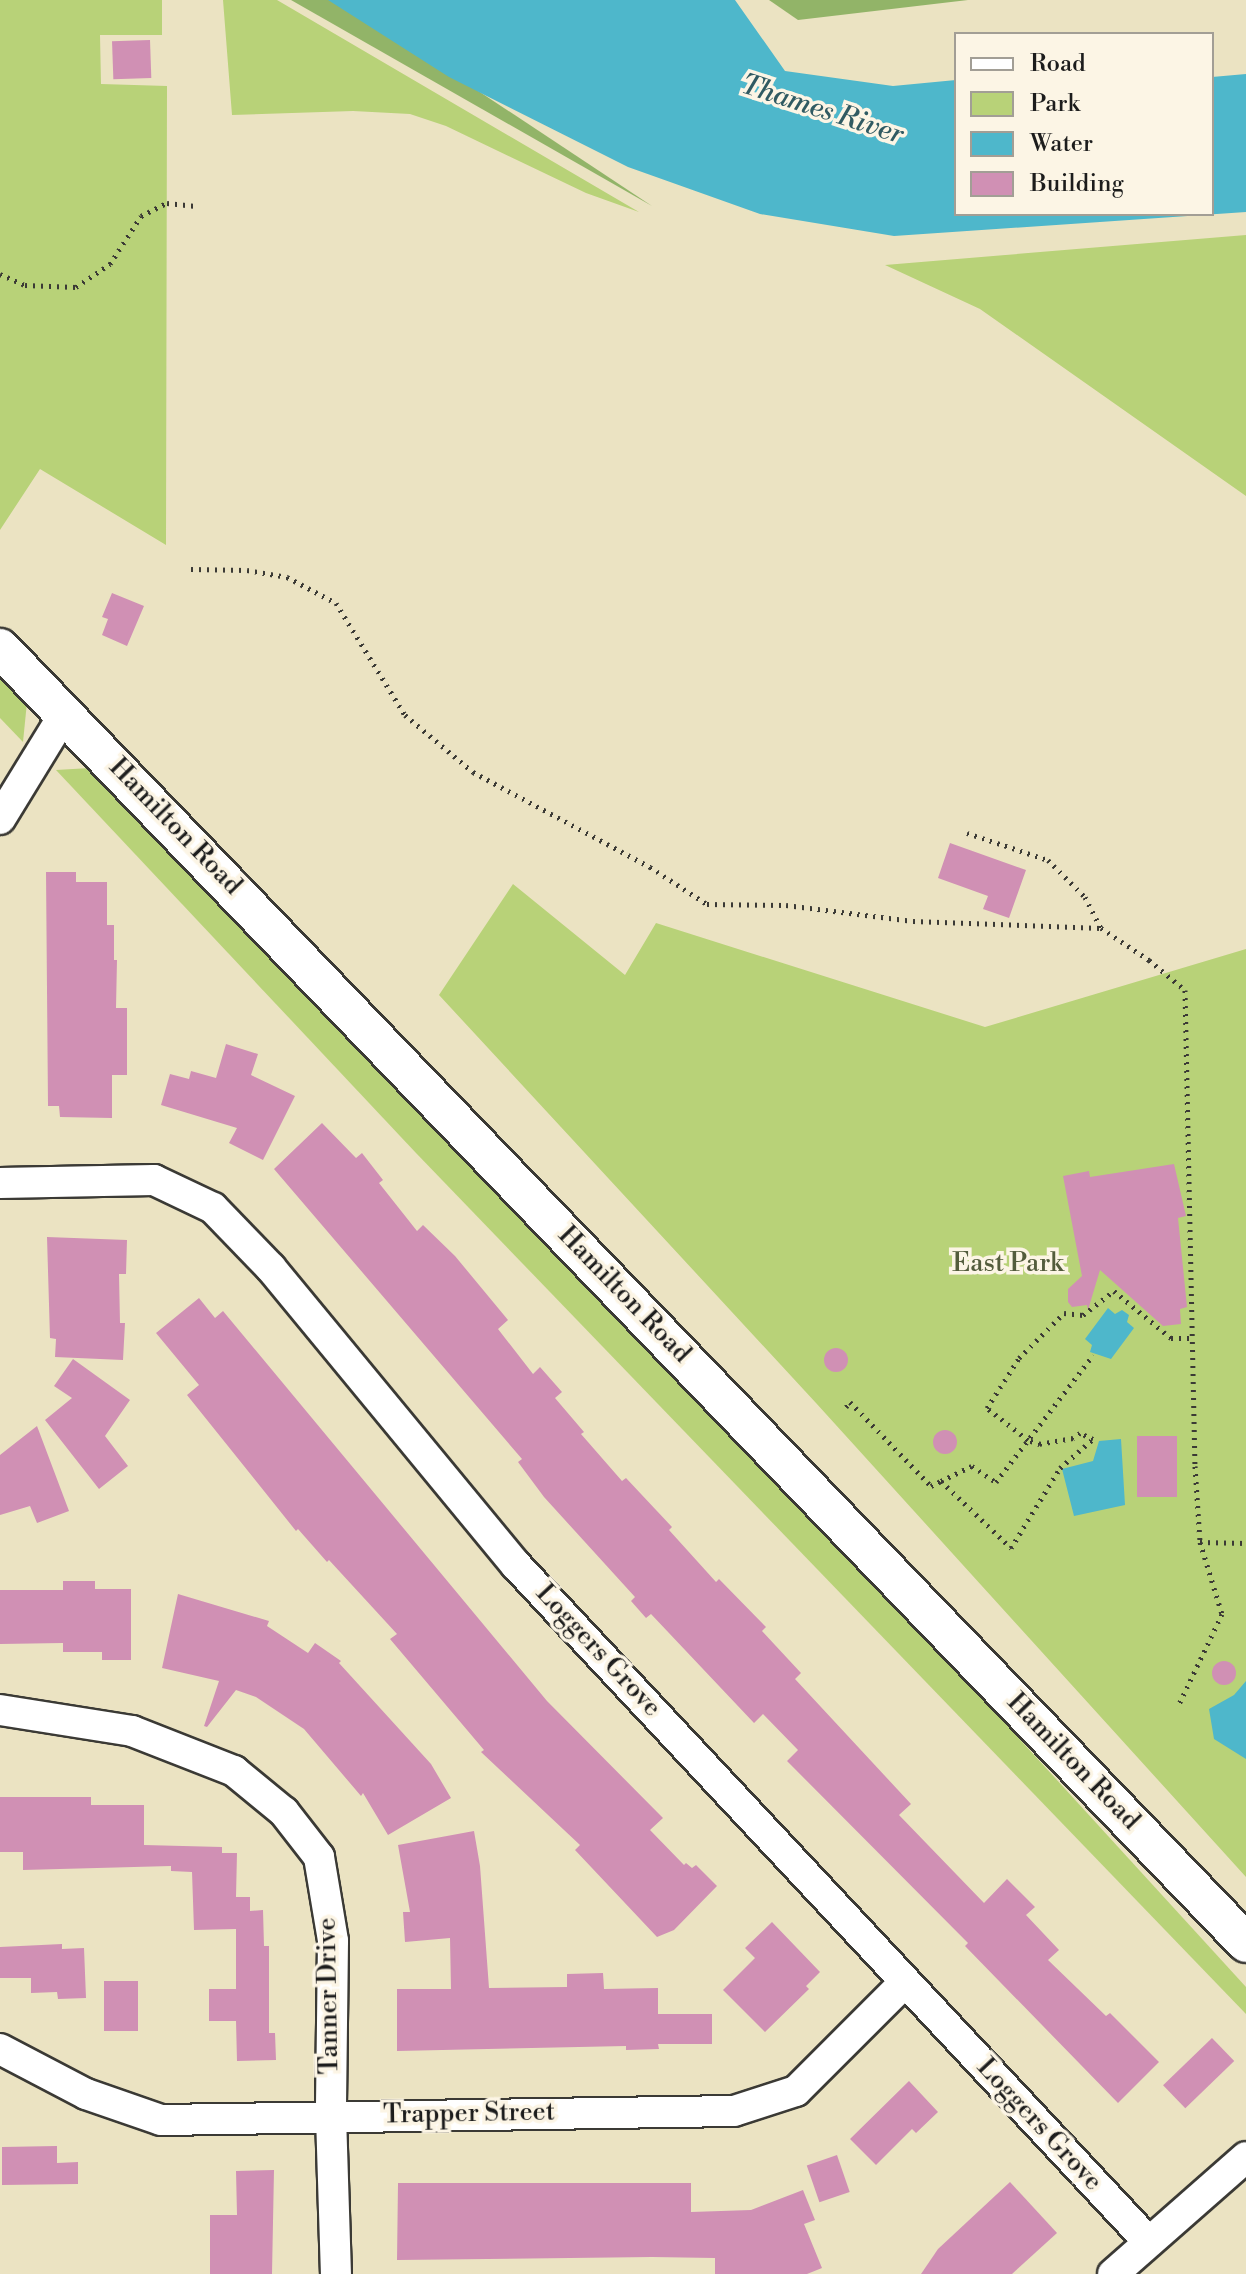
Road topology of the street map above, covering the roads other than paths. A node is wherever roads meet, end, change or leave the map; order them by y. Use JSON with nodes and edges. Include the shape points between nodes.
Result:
{"nodes":[{"id":1,"x":0,"y":648,"type":"edge"},
{"id":2,"x":65,"y":713,"type":"junction"},
{"id":3,"x":0,"y":819,"type":"edge"},
{"id":4,"x":0,"y":1183,"type":"edge"},
{"id":5,"x":0,"y":1710,"type":"edge"},
{"id":6,"x":1246,"y":1943,"type":"edge"},
{"id":7,"x":905,"y":1982,"type":"junction"},
{"id":8,"x":0,"y":2049,"type":"edge"},
{"id":9,"x":331,"y":2116,"type":"junction"},
{"id":10,"x":1246,"y":2157,"type":"edge"},
{"id":11,"x":1148,"y":2241,"type":"junction"},
{"id":12,"x":336,"y":2274,"type":"edge"},
{"id":13,"x":1113,"y":2274,"type":"edge"}],
"edges":[{"from":1,"to":2,"type":"main road","name":"Hamilton Road"},
{"from":2,"to":3,"type":"street"},
{"from":2,"to":6,"type":"main road","name":"Hamilton Road"},
{"from":4,"to":7,"type":"street","name":"Loggers Grove","via":[[154,1180],[213,1208],[271,1268],[516,1565]]},
{"from":5,"to":9,"type":"street","name":"Tanner Drive","via":[[132,1731],[234,1771],[284,1812],[319,1857],[333,1941]]},
{"from":7,"to":9,"type":"street","name":"Trapper Street","via":[[796,2091],[734,2111]]},
{"from":7,"to":11,"type":"street","name":"Loggers Grove"},
{"from":8,"to":9,"type":"street","name":"Trapper Street","via":[[86,2094],[161,2120]]},
{"from":9,"to":12,"type":"street","name":"Tanner Drive"},
{"from":10,"to":11,"type":"street"},
{"from":11,"to":13,"type":"street"}]}
